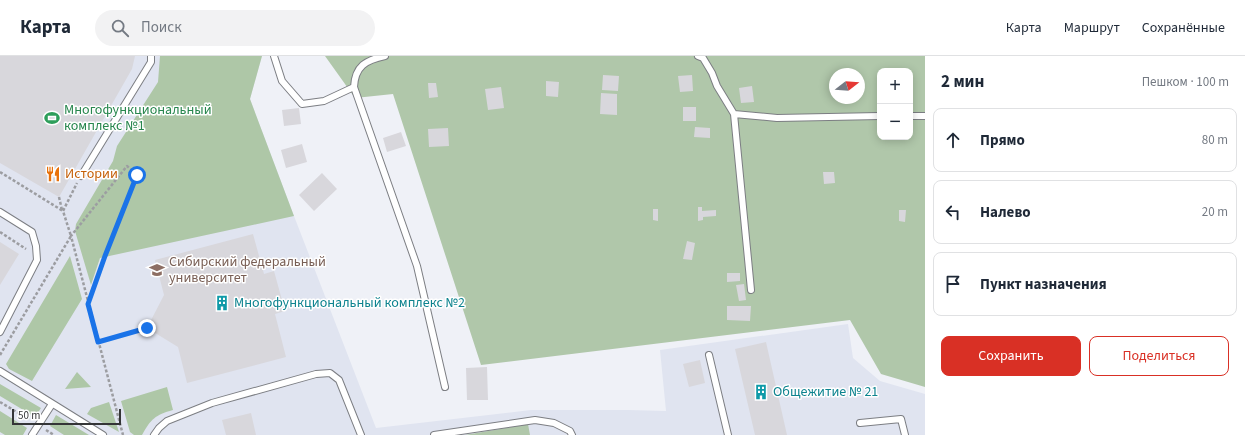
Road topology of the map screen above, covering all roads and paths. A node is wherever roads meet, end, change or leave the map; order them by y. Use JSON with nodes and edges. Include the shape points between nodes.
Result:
{"nodes":[{"id":1,"x":151,"y":56,"type":"edge"},
{"id":2,"x":274,"y":56,"type":"edge"},
{"id":3,"x":385,"y":56,"type":"edge"},
{"id":4,"x":701,"y":57,"type":"edge"},
{"id":5,"x":354,"y":87,"type":"junction"},
{"id":6,"x":734,"y":114,"type":"junction"},
{"id":7,"x":877,"y":116,"type":"edge"},
{"id":8,"x":913,"y":116,"type":"edge"},
{"id":9,"x":925,"y":116,"type":"edge"},
{"id":10,"x":0,"y":172,"type":"edge"},
{"id":11,"x":81,"y":176,"type":"dead end"},
{"id":12,"x":59,"y":197,"type":"dead end"},
{"id":13,"x":0,"y":212,"type":"edge"},
{"id":14,"x":0,"y":232,"type":"edge"},
{"id":15,"x":31,"y":252,"type":"dead end"},
{"id":16,"x":751,"y":290,"type":"dead end"},
{"id":17,"x":88,"y":304,"type":"junction"},
{"id":18,"x":147,"y":328,"type":"dead end"},
{"id":19,"x":0,"y":332,"type":"edge"},
{"id":20,"x":98,"y":342,"type":"junction"},
{"id":21,"x":709,"y":355,"type":"dead end"},
{"id":22,"x":0,"y":371,"type":"edge"},
{"id":23,"x":444,"y":387,"type":"dead end"},
{"id":24,"x":0,"y":402,"type":"edge"},
{"id":25,"x":52,"y":404,"type":"junction"},
{"id":26,"x":860,"y":423,"type":"dead end"},
{"id":27,"x":38,"y":425,"type":"junction"},
{"id":28,"x":32,"y":435,"type":"edge"},
{"id":29,"x":54,"y":435,"type":"edge"},
{"id":30,"x":103,"y":435,"type":"edge"},
{"id":31,"x":123,"y":435,"type":"edge"},
{"id":32,"x":154,"y":435,"type":"edge"},
{"id":33,"x":361,"y":435,"type":"edge"},
{"id":34,"x":434,"y":435,"type":"edge"},
{"id":35,"x":572,"y":435,"type":"edge"},
{"id":36,"x":728,"y":435,"type":"edge"},
{"id":37,"x":905,"y":435,"type":"edge"}],
"edges":[{"from":1,"to":11,"type":"lane","via":[[152,62]]},
{"from":2,"to":5,"type":"lane","via":[[282,81],[302,104],[324,101]]},
{"from":3,"to":5,"type":"lane","via":[[363,64],[355,76]]},
{"from":4,"to":6,"type":"lane"},
{"from":5,"to":23,"type":"lane","via":[[417,266]]},
{"from":6,"to":7,"type":"lane","via":[[777,118]]},
{"from":6,"to":16,"type":"lane"},
{"from":8,"to":9,"type":"lane"},
{"from":10,"to":12,"type":"path","via":[[62,210]]},
{"from":13,"to":19,"type":"lane","via":[[32,232],[37,260]]},
{"from":14,"to":15,"type":"path"},
{"from":17,"to":17,"type":"path","via":[[137,175],[127,166],[71,236]]},
{"from":17,"to":20,"type":"path"},
{"from":18,"to":20,"type":"path"},
{"from":20,"to":31,"type":"path"},
{"from":21,"to":36,"type":"lane"},
{"from":22,"to":25,"type":"lane"},
{"from":24,"to":27,"type":"path"},
{"from":25,"to":27,"type":"lane"},
{"from":25,"to":30,"type":"lane"},
{"from":26,"to":37,"type":"lane","via":[[901,419]]},
{"from":27,"to":28,"type":"lane"},
{"from":27,"to":29,"type":"path"},
{"from":32,"to":33,"type":"lane","via":[[167,421],[212,403],[316,374],[330,373],[339,380]]},
{"from":34,"to":35,"type":"lane","via":[[535,420],[554,423],[570,431]]}]}
